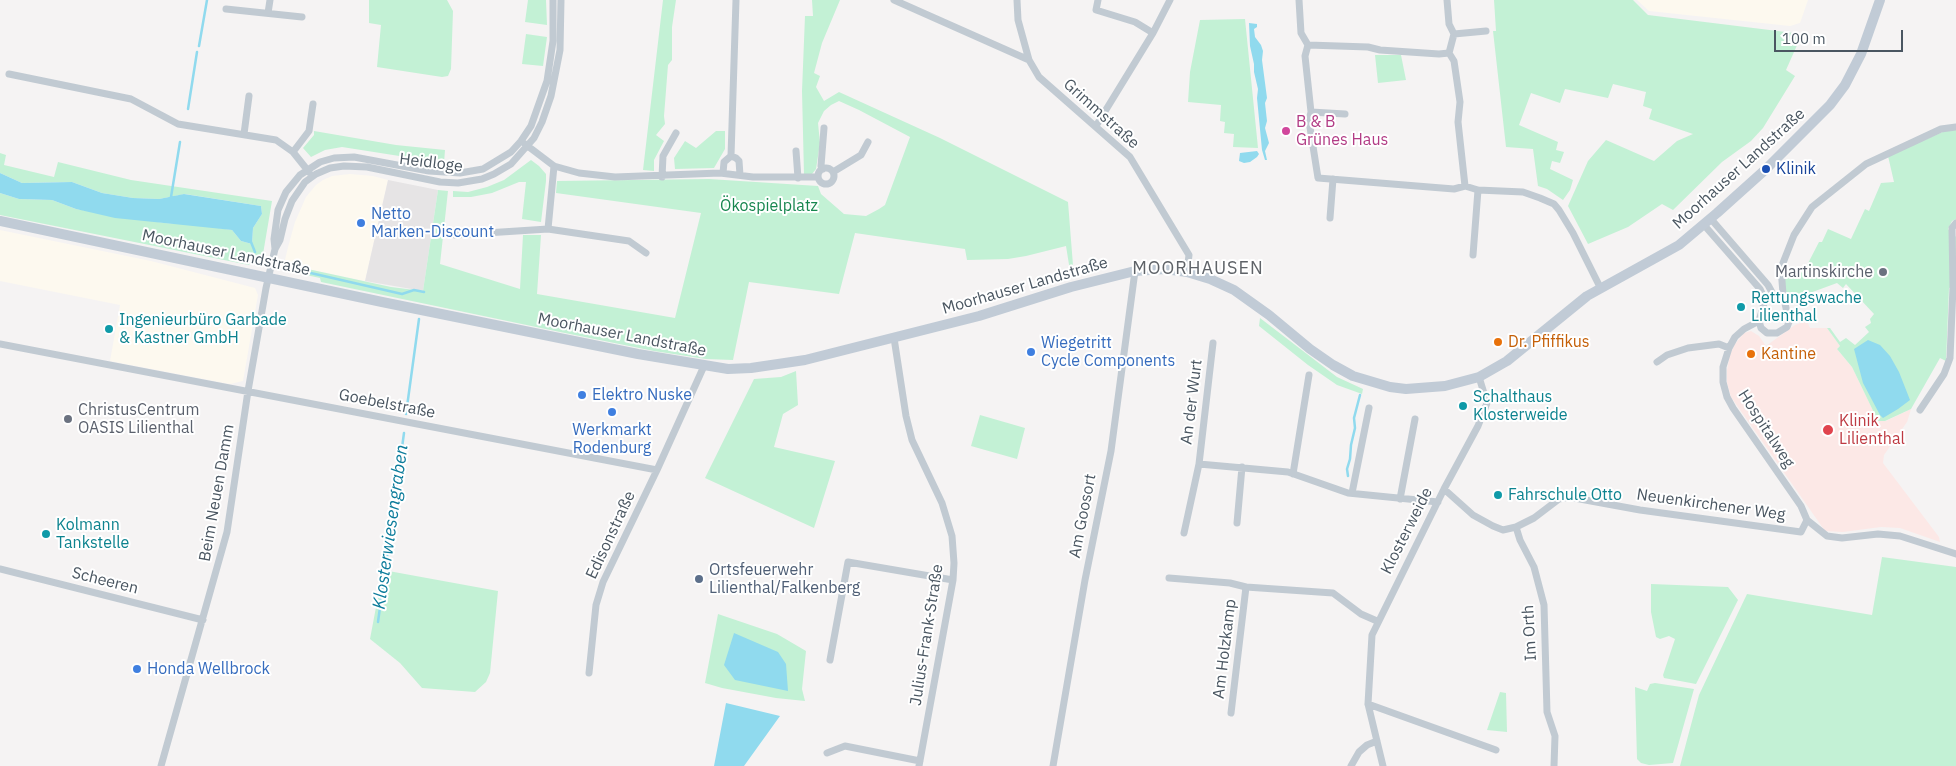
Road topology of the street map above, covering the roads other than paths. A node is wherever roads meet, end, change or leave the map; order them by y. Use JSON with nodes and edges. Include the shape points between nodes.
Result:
{"nodes":[{"id":1,"x":270,"y":0,"type":"edge"},
{"id":2,"x":553,"y":0,"type":"edge"},
{"id":3,"x":561,"y":0,"type":"edge"},
{"id":4,"x":736,"y":0,"type":"edge"},
{"id":5,"x":894,"y":0,"type":"edge"},
{"id":6,"x":1017,"y":0,"type":"edge"},
{"id":7,"x":1098,"y":0,"type":"edge"},
{"id":8,"x":1170,"y":0,"type":"edge"},
{"id":9,"x":1299,"y":0,"type":"edge"},
{"id":10,"x":1447,"y":0,"type":"edge"},
{"id":11,"x":1880,"y":0,"type":"edge"},
{"id":12,"x":226,"y":9,"type":"dead end"},
{"id":13,"x":268,"y":13,"type":"junction"},
{"id":14,"x":302,"y":17,"type":"dead end"},
{"id":15,"x":1486,"y":30,"type":"dead end"},
{"id":16,"x":1153,"y":34,"type":"junction"},
{"id":17,"x":1454,"y":34,"type":"junction"},
{"id":18,"x":1308,"y":45,"type":"junction"},
{"id":19,"x":1449,"y":53,"type":"junction"},
{"id":20,"x":1029,"y":60,"type":"junction"},
{"id":21,"x":9,"y":74,"type":"dead end"},
{"id":22,"x":249,"y":96,"type":"dead end"},
{"id":23,"x":313,"y":104,"type":"dead end"},
{"id":24,"x":1311,"y":112,"type":"junction"},
{"id":25,"x":1345,"y":114,"type":"dead end"},
{"id":26,"x":1096,"y":126,"type":"junction"},
{"id":27,"x":1956,"y":127,"type":"edge"},
{"id":28,"x":824,"y":128,"type":"dead end"},
{"id":29,"x":676,"y":133,"type":"dead end"},
{"id":30,"x":244,"y":134,"type":"junction"},
{"id":31,"x":521,"y":142,"type":"junction"},
{"id":32,"x":868,"y":142,"type":"dead end"},
{"id":33,"x":528,"y":147,"type":"junction"},
{"id":34,"x":796,"y":151,"type":"dead end"},
{"id":35,"x":293,"y":152,"type":"junction"},
{"id":36,"x":731,"y":156,"type":"junction"},
{"id":37,"x":554,"y":166,"type":"junction"},
{"id":38,"x":307,"y":169,"type":"junction"},
{"id":39,"x":823,"y":169,"type":"junction"},
{"id":40,"x":832,"y":172,"type":"junction"},
{"id":41,"x":723,"y":173,"type":"junction"},
{"id":42,"x":740,"y":175,"type":"junction"},
{"id":43,"x":312,"y":176,"type":"junction"},
{"id":44,"x":662,"y":177,"type":"junction"},
{"id":45,"x":818,"y":177,"type":"junction"},
{"id":46,"x":798,"y":178,"type":"junction"},
{"id":47,"x":1333,"y":179,"type":"junction"},
{"id":48,"x":1465,"y":186,"type":"junction"},
{"id":49,"x":1478,"y":190,"type":"junction"},
{"id":50,"x":1330,"y":218,"type":"dead end"},
{"id":51,"x":0,"y":221,"type":"edge"},
{"id":52,"x":1707,"y":222,"type":"junction"},
{"id":53,"x":1956,"y":223,"type":"edge"},
{"id":54,"x":548,"y":229,"type":"junction"},
{"id":55,"x":455,"y":235,"type":"dead end"},
{"id":56,"x":275,"y":249,"type":"junction"},
{"id":57,"x":646,"y":253,"type":"dead end"},
{"id":58,"x":1473,"y":255,"type":"dead end"},
{"id":59,"x":1135,"y":271,"type":"junction"},
{"id":60,"x":1187,"y":272,"type":"junction"},
{"id":61,"x":268,"y":278,"type":"junction"},
{"id":62,"x":1600,"y":287,"type":"junction"},
{"id":63,"x":1783,"y":294,"type":"junction"},
{"id":64,"x":1774,"y":296,"type":"junction"},
{"id":65,"x":1765,"y":300,"type":"junction"},
{"id":66,"x":1759,"y":321,"type":"junction"},
{"id":67,"x":894,"y":338,"type":"junction"},
{"id":68,"x":1213,"y":343,"type":"dead end"},
{"id":69,"x":0,"y":344,"type":"edge"},
{"id":70,"x":1729,"y":348,"type":"junction"},
{"id":71,"x":1657,"y":362,"type":"dead end"},
{"id":72,"x":704,"y":366,"type":"junction"},
{"id":73,"x":1309,"y":375,"type":"dead end"},
{"id":74,"x":1479,"y":376,"type":"junction"},
{"id":75,"x":248,"y":392,"type":"junction"},
{"id":76,"x":1370,"y":408,"type":"dead end"},
{"id":77,"x":1920,"y":410,"type":"dead end"},
{"id":78,"x":1415,"y":419,"type":"dead end"},
{"id":79,"x":1199,"y":464,"type":"junction"},
{"id":80,"x":1242,"y":467,"type":"junction"},
{"id":81,"x":657,"y":470,"type":"junction"},
{"id":82,"x":1293,"y":474,"type":"junction"},
{"id":83,"x":1444,"y":489,"type":"junction"},
{"id":84,"x":1352,"y":493,"type":"junction"},
{"id":85,"x":1400,"y":499,"type":"junction"},
{"id":86,"x":1438,"y":502,"type":"junction"},
{"id":87,"x":1807,"y":520,"type":"junction"},
{"id":88,"x":1236,"y":522,"type":"dead end"},
{"id":89,"x":1516,"y":528,"type":"junction"},
{"id":90,"x":1184,"y":533,"type":"dead end"},
{"id":91,"x":1956,"y":554,"type":"edge"},
{"id":92,"x":0,"y":569,"type":"edge"},
{"id":93,"x":1169,"y":578,"type":"dead end"},
{"id":94,"x":953,"y":580,"type":"junction"},
{"id":95,"x":1246,"y":588,"type":"junction"},
{"id":96,"x":203,"y":620,"type":"junction"},
{"id":97,"x":1377,"y":621,"type":"junction"},
{"id":98,"x":830,"y":660,"type":"dead end"},
{"id":99,"x":589,"y":673,"type":"dead end"},
{"id":100,"x":1368,"y":704,"type":"junction"},
{"id":101,"x":1231,"y":714,"type":"dead end"},
{"id":102,"x":1377,"y":741,"type":"junction"},
{"id":103,"x":1496,"y":750,"type":"dead end"},
{"id":104,"x":827,"y":753,"type":"dead end"},
{"id":105,"x":919,"y":764,"type":"edge"},
{"id":106,"x":161,"y":766,"type":"edge"},
{"id":107,"x":1053,"y":766,"type":"edge"},
{"id":108,"x":1351,"y":766,"type":"edge"},
{"id":109,"x":1383,"y":766,"type":"edge"},
{"id":110,"x":1554,"y":766,"type":"edge"}],
"edges":[{"from":1,"to":13,"type":"street"},
{"from":2,"to":31,"type":"street","name":"Heidloge","via":[[553,41],[547,81],[535,117]]},
{"from":3,"to":33,"type":"street","name":"Heidloge","via":[[556,77],[542,122]]},
{"from":4,"to":36,"type":"street"},
{"from":5,"to":20,"type":"street"},
{"from":6,"to":20,"type":"street","name":"Grimmstraße","via":[[1018,20]]},
{"from":7,"to":16,"type":"street","via":[[1096,10],[1135,22]]},
{"from":8,"to":16,"type":"street"},
{"from":9,"to":18,"type":"street","via":[[1301,33]]},
{"from":10,"to":17,"type":"street","via":[[1449,24]]},
{"from":11,"to":52,"type":"street","name":"Moorhauser Landstraße","via":[[1861,54],[1830,106]]},
{"from":12,"to":13,"type":"street"},
{"from":13,"to":14,"type":"street"},
{"from":15,"to":17,"type":"street"},
{"from":16,"to":26,"type":"street"},
{"from":17,"to":19,"type":"street"},
{"from":18,"to":19,"type":"street"},
{"from":18,"to":24,"type":"street","via":[[1305,56]]},
{"from":19,"to":48,"type":"street","via":[[1454,61],[1460,102],[1458,122]]},
{"from":20,"to":26,"type":"street","name":"Grimmstraße","via":[[1044,82]]},
{"from":21,"to":30,"type":"street","via":[[131,99],[178,124]]},
{"from":22,"to":30,"type":"street"},
{"from":23,"to":35,"type":"street","via":[[309,131]]},
{"from":24,"to":25,"type":"street"},
{"from":24,"to":47,"type":"street","via":[[1309,121],[1318,178]]},
{"from":26,"to":60,"type":"street","name":"Grimmstraße","via":[[1130,156],[1189,255]]},
{"from":27,"to":63,"type":"street","via":[[1941,129],[1866,164],[1812,207],[1781,268]]},
{"from":28,"to":39,"type":"street"},
{"from":29,"to":44,"type":"street","via":[[663,156]]},
{"from":30,"to":35,"type":"street","via":[[276,140]]},
{"from":31,"to":33,"type":"street"},
{"from":31,"to":38,"type":"street","name":"Heidloge","via":[[496,162],[469,172],[428,172],[348,157],[328,159]]},
{"from":32,"to":40,"type":"street","via":[[861,155]]},
{"from":33,"to":37,"type":"street"},
{"from":33,"to":43,"type":"street","name":"Heidloge","via":[[500,171],[470,182],[440,182],[351,166],[330,168]]},
{"from":34,"to":46,"type":"street"},
{"from":35,"to":38,"type":"street"},
{"from":36,"to":41,"type":"street","via":[[724,162]]},
{"from":36,"to":42,"type":"street","via":[[738,161]]},
{"from":37,"to":44,"type":"street","via":[[615,177]]},
{"from":37,"to":54,"type":"street"},
{"from":38,"to":43,"type":"street"},
{"from":38,"to":56,"type":"street","name":"Heidloge","via":[[290,185],[280,205]]},
{"from":39,"to":40,"type":"street"},
{"from":39,"to":45,"type":"street"},
{"from":40,"to":45,"type":"street","via":[[833,178],[829,183],[822,183]]},
{"from":41,"to":42,"type":"street"},
{"from":41,"to":44,"type":"street"},
{"from":42,"to":46,"type":"street"},
{"from":43,"to":56,"type":"street","name":"Heidloge","via":[[292,201]]},
{"from":45,"to":46,"type":"street"},
{"from":47,"to":48,"type":"street","via":[[1454,189]]},
{"from":47,"to":50,"type":"street"},
{"from":48,"to":49,"type":"street"},
{"from":49,"to":58,"type":"street"},
{"from":49,"to":62,"type":"street","via":[[1524,192],[1554,204],[1573,233]]},
{"from":51,"to":61,"type":"street","name":"Moorhauser Landstraße"},
{"from":52,"to":62,"type":"street","name":"Moorhauser Landstraße","via":[[1678,245]]},
{"from":52,"to":64,"type":"street","via":[[1768,285]]},
{"from":52,"to":65,"type":"street","via":[[1760,289]]},
{"from":53,"to":77,"type":"street","via":[[1952,228],[1950,358],[1944,374]]},
{"from":54,"to":55,"type":"street"},
{"from":54,"to":57,"type":"street","via":[[629,241]]},
{"from":56,"to":61,"type":"street","name":"Heidloge"},
{"from":59,"to":60,"type":"street","name":"Moorhauser Landstraße"},
{"from":59,"to":67,"type":"street","name":"Moorhauser Landstraße"},
{"from":59,"to":107,"type":"street","name":"Am Goosort","via":[[1111,451]]},
{"from":60,"to":74,"type":"street","name":"Moorhauser Landstraße","via":[[1234,290],[1310,349],[1353,376],[1406,389],[1445,386]]},
{"from":61,"to":72,"type":"street","name":"Moorhauser Landstraße"},
{"from":61,"to":75,"type":"street","name":"Beim Neuen Damm"},
{"from":62,"to":74,"type":"street","name":"Moorhauser Landstraße","via":[[1513,357]]},
{"from":63,"to":64,"type":"street"},
{"from":63,"to":66,"type":"street","via":[[1789,322],[1787,327],[1777,333],[1767,333]]},
{"from":64,"to":65,"type":"street"},
{"from":65,"to":66,"type":"street"},
{"from":66,"to":70,"type":"street","name":"Hospitalweg","via":[[1744,329]]},
{"from":67,"to":72,"type":"street","name":"Moorhauser Landstraße","via":[[775,365],[728,369]]},
{"from":67,"to":94,"type":"street","name":"Julius-Frank-Straße","via":[[912,440],[942,503],[952,536]]},
{"from":68,"to":79,"type":"street","name":"An der Wurt"},
{"from":69,"to":75,"type":"street","name":"Goebelstraße"},
{"from":70,"to":71,"type":"street","via":[[1719,344],[1688,348]]},
{"from":70,"to":87,"type":"street","name":"Hospitalweg","via":[[1723,367],[1727,397],[1801,506]]},
{"from":72,"to":81,"type":"street"},
{"from":73,"to":82,"type":"street"},
{"from":74,"to":83,"type":"street","name":"Klosterweide","via":[[1487,403]]},
{"from":75,"to":81,"type":"street","name":"Goebelstraße"},
{"from":75,"to":96,"type":"street","name":"Beim Neuen Damm","via":[[227,532]]},
{"from":76,"to":84,"type":"street"},
{"from":78,"to":85,"type":"street"},
{"from":79,"to":80,"type":"street","name":"An der Wurt"},
{"from":79,"to":90,"type":"street","name":"An der Wurt"},
{"from":80,"to":82,"type":"street","name":"An der Wurt"},
{"from":80,"to":88,"type":"street"},
{"from":81,"to":99,"type":"street","name":"Edisonstraße","via":[[603,582],[596,605]]},
{"from":82,"to":84,"type":"street","name":"An der Wurt"},
{"from":83,"to":86,"type":"street","name":"Klosterweide"},
{"from":83,"to":89,"type":"street","via":[[1472,514],[1493,526],[1503,530]]},
{"from":84,"to":85,"type":"street","name":"An der Wurt"},
{"from":85,"to":86,"type":"street","name":"An der Wurt"},
{"from":86,"to":97,"type":"street","name":"Klosterweide"},
{"from":87,"to":89,"type":"street","name":"Neuenkirchener Weg","via":[[1801,532],[1569,497],[1559,499]]},
{"from":87,"to":91,"type":"street","name":"Neuenkirchener Weg","via":[[1826,536],[1900,536]]},
{"from":89,"to":110,"type":"street","name":"Im Orth","via":[[1534,567],[1544,606],[1547,712],[1555,736]]},
{"from":92,"to":96,"type":"street","name":"Scheeren"},
{"from":93,"to":95,"type":"street","name":"Am Holzkamp","via":[[1230,583]]},
{"from":94,"to":98,"type":"street","via":[[848,562]]},
{"from":94,"to":105,"type":"street","name":"Julius-Frank-Straße"},
{"from":95,"to":97,"type":"street","name":"Am Holzkamp","via":[[1333,593],[1361,614]]},
{"from":95,"to":101,"type":"street","name":"Am Holzkamp"},
{"from":96,"to":106,"type":"street","name":"Beim Neuen Damm"},
{"from":97,"to":100,"type":"street","name":"Klosterweide","via":[[1372,635]]},
{"from":100,"to":102,"type":"street","name":"Klosterweide"},
{"from":100,"to":103,"type":"street"},
{"from":102,"to":108,"type":"street","via":[[1359,752]]},
{"from":102,"to":109,"type":"street","name":"Klosterweide"},
{"from":104,"to":105,"type":"street","via":[[845,746]]}]}
